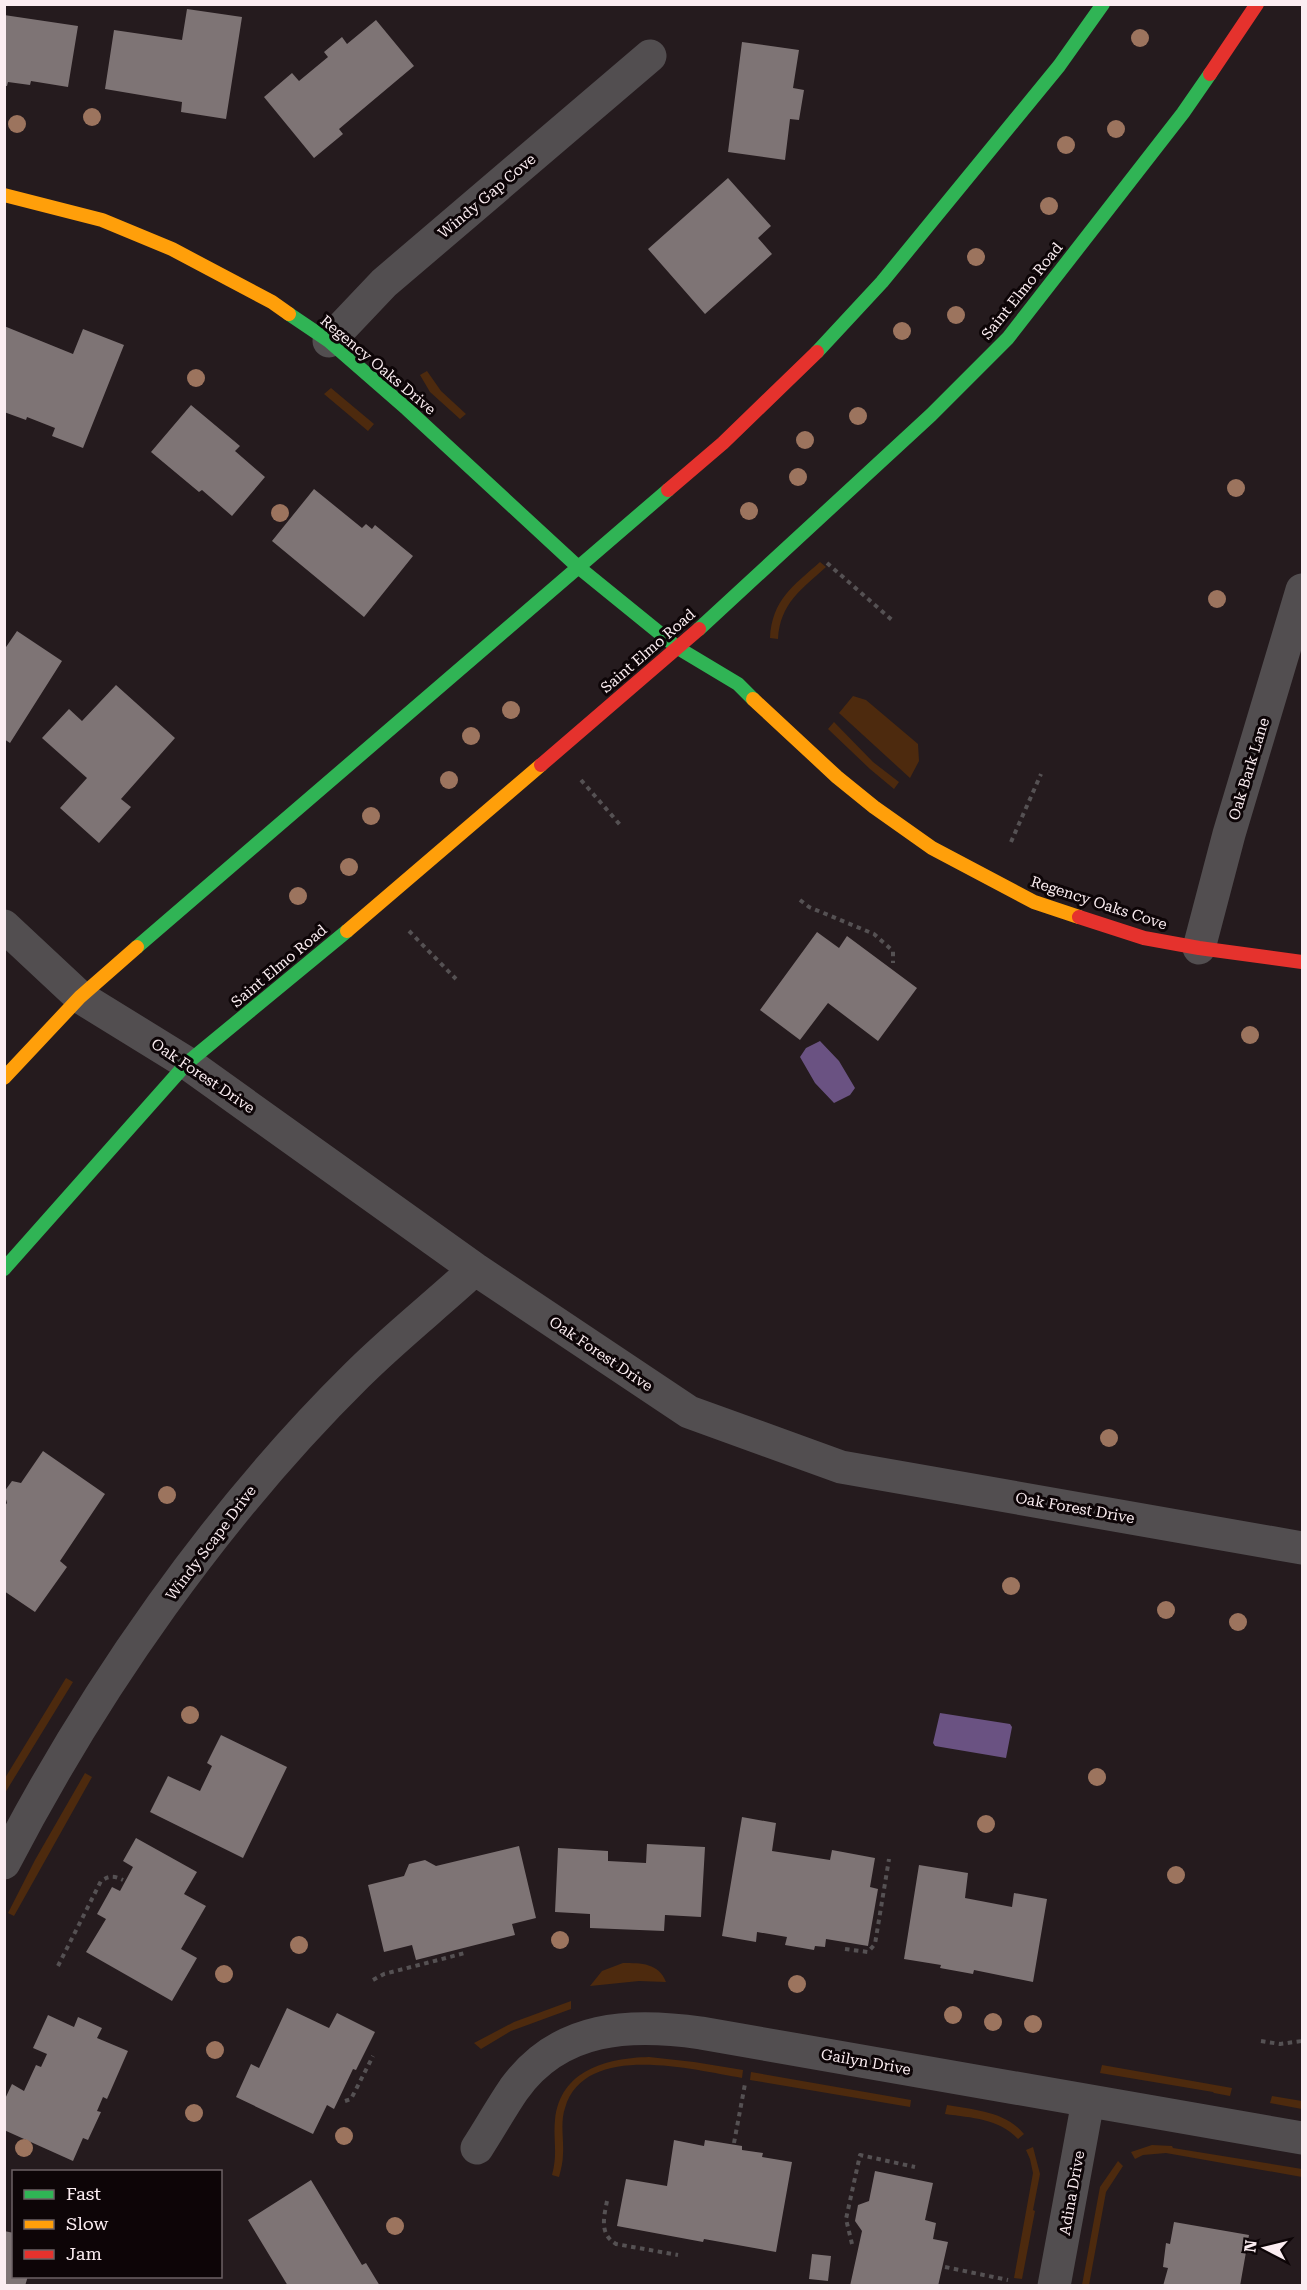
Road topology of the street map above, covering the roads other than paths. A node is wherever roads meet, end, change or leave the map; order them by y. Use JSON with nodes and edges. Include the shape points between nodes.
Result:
{"nodes":[{"id":1,"x":1102,"y":4,"type":"edge"},
{"id":2,"x":1257,"y":4,"type":"edge"},
{"id":3,"x":650,"y":56,"type":"dead end"},
{"id":4,"x":4,"y":195,"type":"edge"},
{"id":5,"x":329,"y":341,"type":"junction"},
{"id":6,"x":577,"y":566,"type":"junction"},
{"id":7,"x":1302,"y":590,"type":"edge"},
{"id":8,"x":678,"y":648,"type":"junction"},
{"id":9,"x":4,"y":926,"type":"edge"},
{"id":10,"x":1199,"y":948,"type":"junction"},
{"id":11,"x":1302,"y":962,"type":"edge"},
{"id":12,"x":80,"y":997,"type":"junction"},
{"id":13,"x":187,"y":1064,"type":"junction"},
{"id":14,"x":4,"y":1078,"type":"edge"},
{"id":15,"x":4,"y":1269,"type":"edge"},
{"id":16,"x":475,"y":1269,"type":"junction"},
{"id":17,"x":1302,"y":1548,"type":"edge"},
{"id":18,"x":4,"y":1863,"type":"edge"},
{"id":19,"x":1088,"y":2101,"type":"junction"},
{"id":20,"x":1302,"y":2138,"type":"edge"},
{"id":21,"x":477,"y":2148,"type":"dead end"},
{"id":22,"x":1054,"y":2286,"type":"edge"}],
"edges":[{"from":1,"to":6,"type":"main road","via":[[1059,66],[859,307],[723,443]]},
{"from":2,"to":8,"type":"main road","name":"Saint Elmo Road","via":[[1183,113],[1008,338],[931,415]]},
{"from":3,"to":5,"type":"street","name":"Windy Gap Cove","via":[[384,283]]},
{"from":4,"to":5,"type":"main road","name":"Regency Oaks Drive","via":[[102,220],[172,249],[272,303]]},
{"from":5,"to":6,"type":"main road","name":"Regency Oaks Drive"},
{"from":6,"to":8,"type":"main road","name":"Regency Oaks Drive"},
{"from":6,"to":12,"type":"main road"},
{"from":7,"to":10,"type":"street","name":"Oak Bark Lane"},
{"from":8,"to":10,"type":"main road","name":"Regency Oaks Cove","via":[[738,684],[837,777],[932,848],[1034,902],[1144,938]]},
{"from":8,"to":13,"type":"main road","name":"Saint Elmo Road"},
{"from":9,"to":12,"type":"street","name":"Oak Forest Drive"},
{"from":10,"to":11,"type":"main road","name":"Regency Oaks Cove"},
{"from":12,"to":13,"type":"street","name":"Oak Forest Drive"},
{"from":12,"to":14,"type":"main road"},
{"from":13,"to":15,"type":"main road","name":"Saint Elmo Road"},
{"from":13,"to":16,"type":"street","name":"Oak Forest Drive"},
{"from":16,"to":17,"type":"street","name":"Oak Forest Drive","via":[[689,1412],[841,1467]]},
{"from":16,"to":18,"type":"street","name":"Windy Scape Drive","via":[[357,1375],[249,1492],[187,1571],[109,1684]]},
{"from":19,"to":20,"type":"street","name":"Gailyn Drive"},
{"from":19,"to":21,"type":"street","name":"Gailyn Drive","via":[[701,2033],[634,2027],[576,2039],[552,2052],[514,2088]]},
{"from":19,"to":22,"type":"street","name":"Adina Drive"}]}
